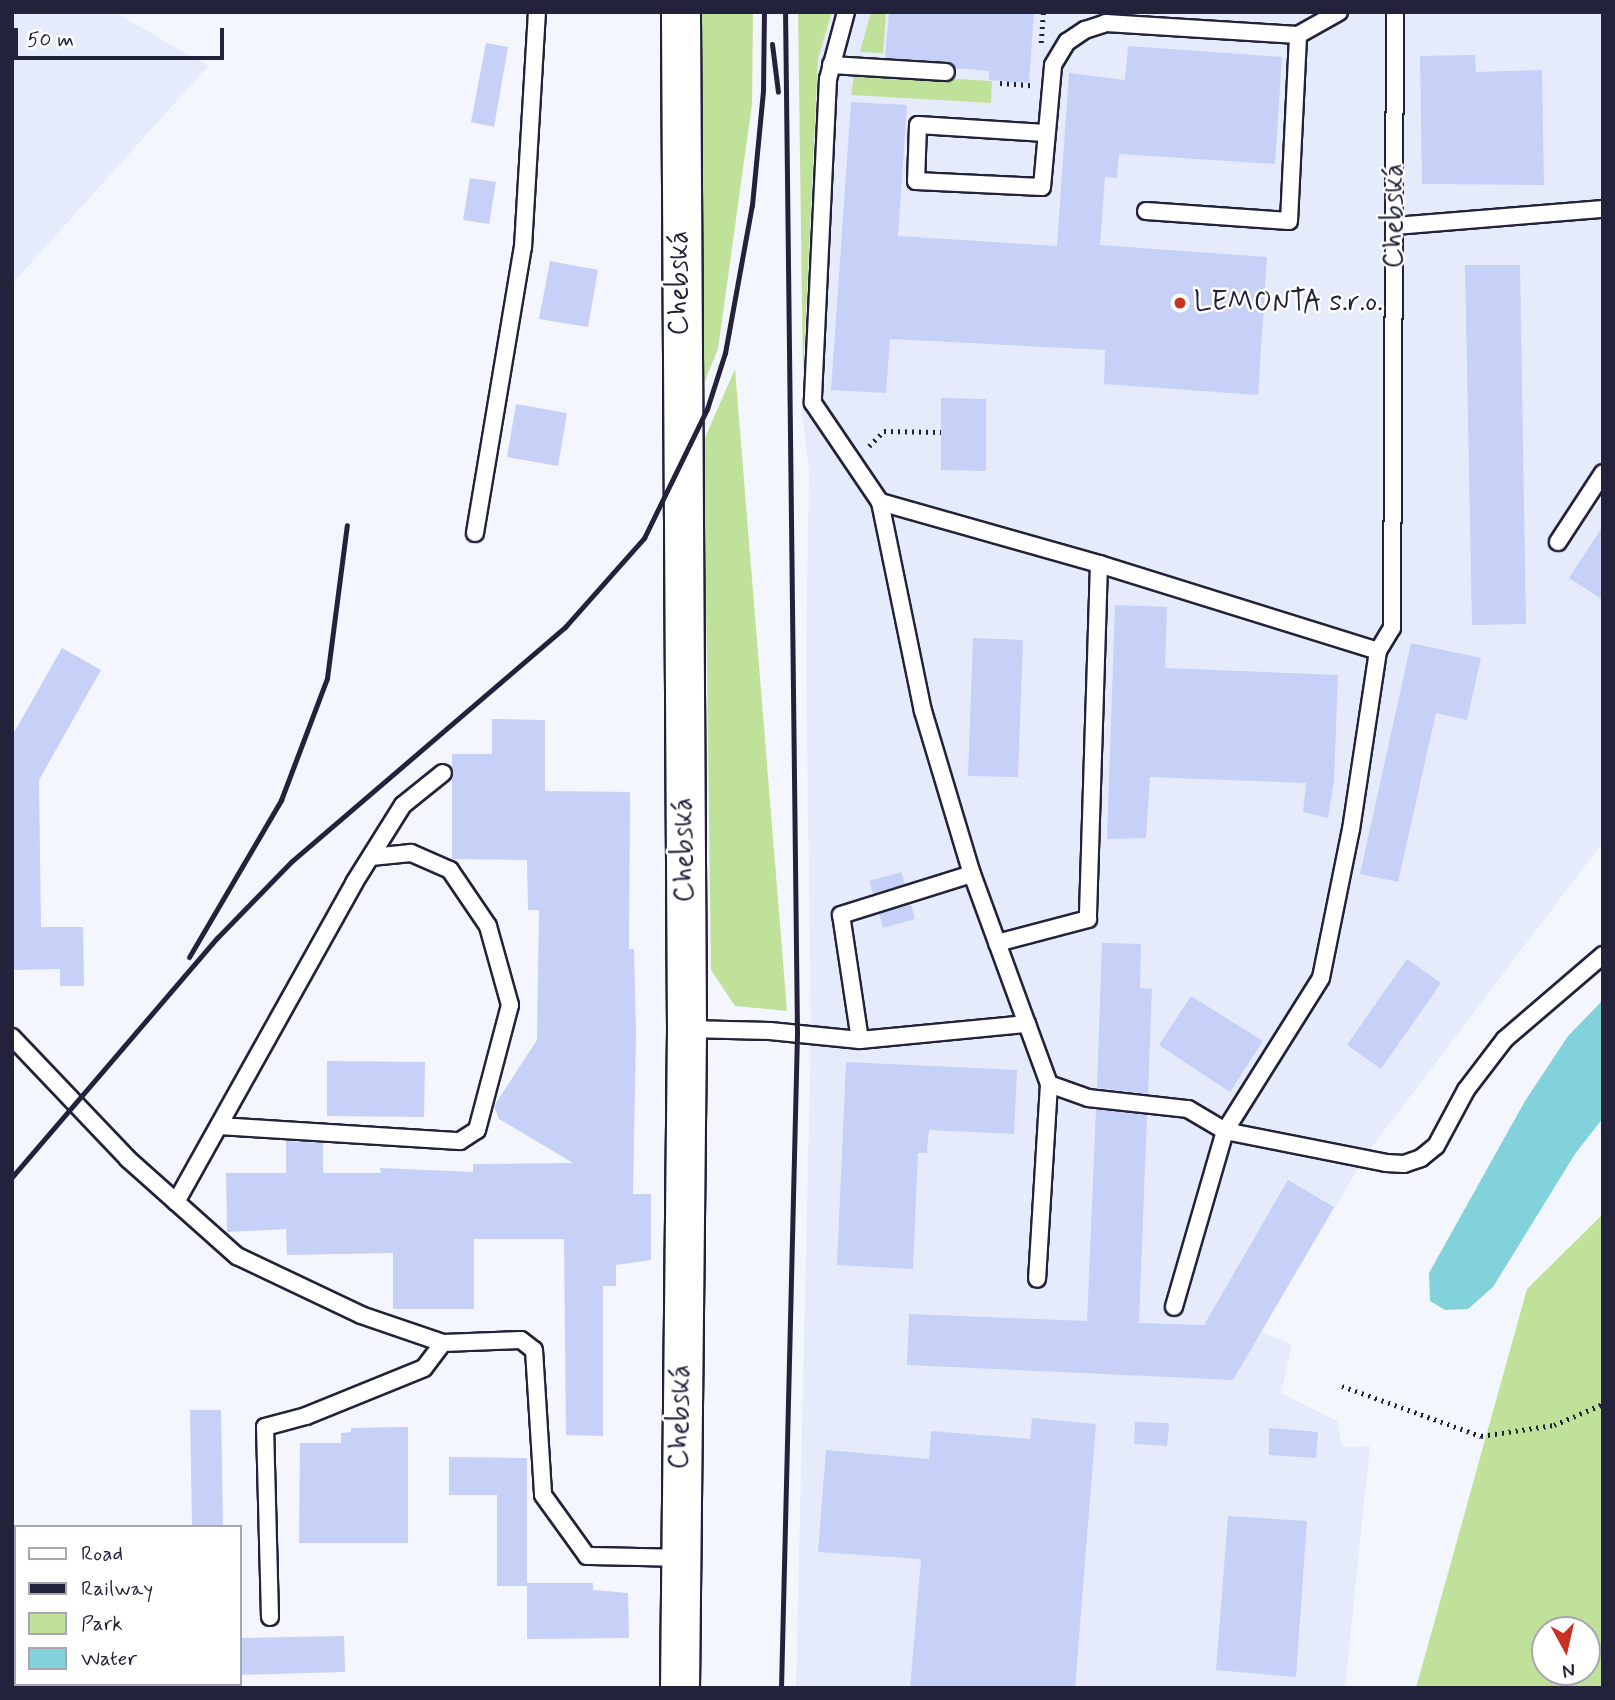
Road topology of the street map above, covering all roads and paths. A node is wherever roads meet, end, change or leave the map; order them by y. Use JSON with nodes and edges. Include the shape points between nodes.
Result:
{"nodes":[{"id":1,"x":537,"y":12,"type":"edge"},
{"id":2,"x":681,"y":12,"type":"edge"},
{"id":3,"x":846,"y":12,"type":"edge"},
{"id":4,"x":1339,"y":12,"type":"edge"},
{"id":5,"x":1395,"y":12,"type":"edge"},
{"id":6,"x":1298,"y":35,"type":"junction"},
{"id":7,"x":831,"y":65,"type":"junction"},
{"id":8,"x":946,"y":72,"type":"dead end"},
{"id":9,"x":1000,"y":83,"type":"dead end"},
{"id":10,"x":1038,"y":86,"type":"dead end"},
{"id":11,"x":1045,"y":133,"type":"junction"},
{"id":12,"x":1603,"y":209,"type":"edge"},
{"id":13,"x":1146,"y":211,"type":"dead end"},
{"id":14,"x":1395,"y":226,"type":"junction"},
{"id":15,"x":941,"y":432,"type":"dead end"},
{"id":16,"x":853,"y":462,"type":"junction"},
{"id":17,"x":1603,"y":473,"type":"edge"},
{"id":18,"x":880,"y":502,"type":"junction"},
{"id":19,"x":475,"y":533,"type":"dead end"},
{"id":20,"x":1558,"y":542,"type":"dead end"},
{"id":21,"x":1099,"y":564,"type":"junction"},
{"id":22,"x":1378,"y":651,"type":"junction"},
{"id":23,"x":443,"y":773,"type":"dead end"},
{"id":24,"x":371,"y":857,"type":"junction"},
{"id":25,"x":972,"y":874,"type":"junction"},
{"id":26,"x":997,"y":943,"type":"junction"},
{"id":27,"x":1603,"y":955,"type":"edge"},
{"id":28,"x":1027,"y":1024,"type":"junction"},
{"id":29,"x":687,"y":1029,"type":"junction"},
{"id":30,"x":12,"y":1037,"type":"edge"},
{"id":31,"x":860,"y":1040,"type":"junction"},
{"id":32,"x":1049,"y":1084,"type":"junction"},
{"id":33,"x":219,"y":1126,"type":"junction"},
{"id":34,"x":1225,"y":1131,"type":"junction"},
{"id":35,"x":176,"y":1202,"type":"junction"},
{"id":36,"x":1037,"y":1279,"type":"dead end"},
{"id":37,"x":1174,"y":1307,"type":"dead end"},
{"id":38,"x":443,"y":1343,"type":"junction"},
{"id":39,"x":1342,"y":1387,"type":"dead end"},
{"id":40,"x":1603,"y":1404,"type":"edge"},
{"id":41,"x":680,"y":1558,"type":"junction"},
{"id":42,"x":270,"y":1617,"type":"dead end"},
{"id":43,"x":680,"y":1688,"type":"edge"}],
"edges":[{"from":1,"to":19,"type":"lane","via":[[523,247]]},
{"from":2,"to":29,"type":"street","name":"Chebská"},
{"from":3,"to":7,"type":"lane"},
{"from":4,"to":6,"type":"lane"},
{"from":5,"to":14,"type":"lane","name":"Chebská"},
{"from":6,"to":11,"type":"lane","via":[[1106,23],[1085,30],[1067,42],[1053,65]]},
{"from":6,"to":13,"type":"lane","via":[[1289,221]]},
{"from":7,"to":8,"type":"lane"},
{"from":7,"to":16,"type":"lane","via":[[813,403]]},
{"from":9,"to":10,"type":"path"},
{"from":11,"to":11,"type":"lane","via":[[1042,187],[916,181],[918,125]]},
{"from":12,"to":14,"type":"lane"},
{"from":14,"to":22,"type":"lane","name":"Chebská","via":[[1395,589],[1392,628]]},
{"from":15,"to":16,"type":"path","via":[[884,431]]},
{"from":16,"to":18,"type":"lane"},
{"from":17,"to":20,"type":"lane"},
{"from":18,"to":21,"type":"lane"},
{"from":18,"to":25,"type":"lane","via":[[923,711]]},
{"from":21,"to":22,"type":"lane"},
{"from":21,"to":26,"type":"lane","via":[[1088,919]]},
{"from":22,"to":34,"type":"lane","name":"Chebská","via":[[1321,978]]},
{"from":23,"to":24,"type":"lane","via":[[403,805]]},
{"from":24,"to":33,"type":"lane"},
{"from":24,"to":33,"type":"lane","via":[[411,853],[450,870],[488,926],[510,1005],[477,1130],[460,1141]]},
{"from":25,"to":26,"type":"lane"},
{"from":25,"to":31,"type":"lane","via":[[841,915]]},
{"from":26,"to":28,"type":"lane"},
{"from":27,"to":34,"type":"lane","via":[[1505,1039],[1466,1090],[1436,1146],[1421,1158],[1404,1164],[1386,1163]]},
{"from":28,"to":31,"type":"lane"},
{"from":28,"to":32,"type":"lane"},
{"from":29,"to":31,"type":"lane"},
{"from":29,"to":41,"type":"street","name":"Chebská"},
{"from":30,"to":35,"type":"lane","via":[[110,1141]]},
{"from":32,"to":34,"type":"lane","via":[[1088,1098],[1188,1109]]},
{"from":32,"to":36,"type":"lane"},
{"from":33,"to":35,"type":"lane"},
{"from":34,"to":37,"type":"lane","name":"Chebská"},
{"from":35,"to":38,"type":"lane","via":[[237,1256],[361,1315]]},
{"from":38,"to":41,"type":"lane","via":[[521,1340],[534,1350],[543,1494],[587,1556]]},
{"from":38,"to":42,"type":"lane","via":[[424,1368],[265,1427]]},
{"from":39,"to":40,"type":"path","via":[[1481,1436],[1554,1425]]},
{"from":41,"to":43,"type":"street","name":"Chebská"}]}
